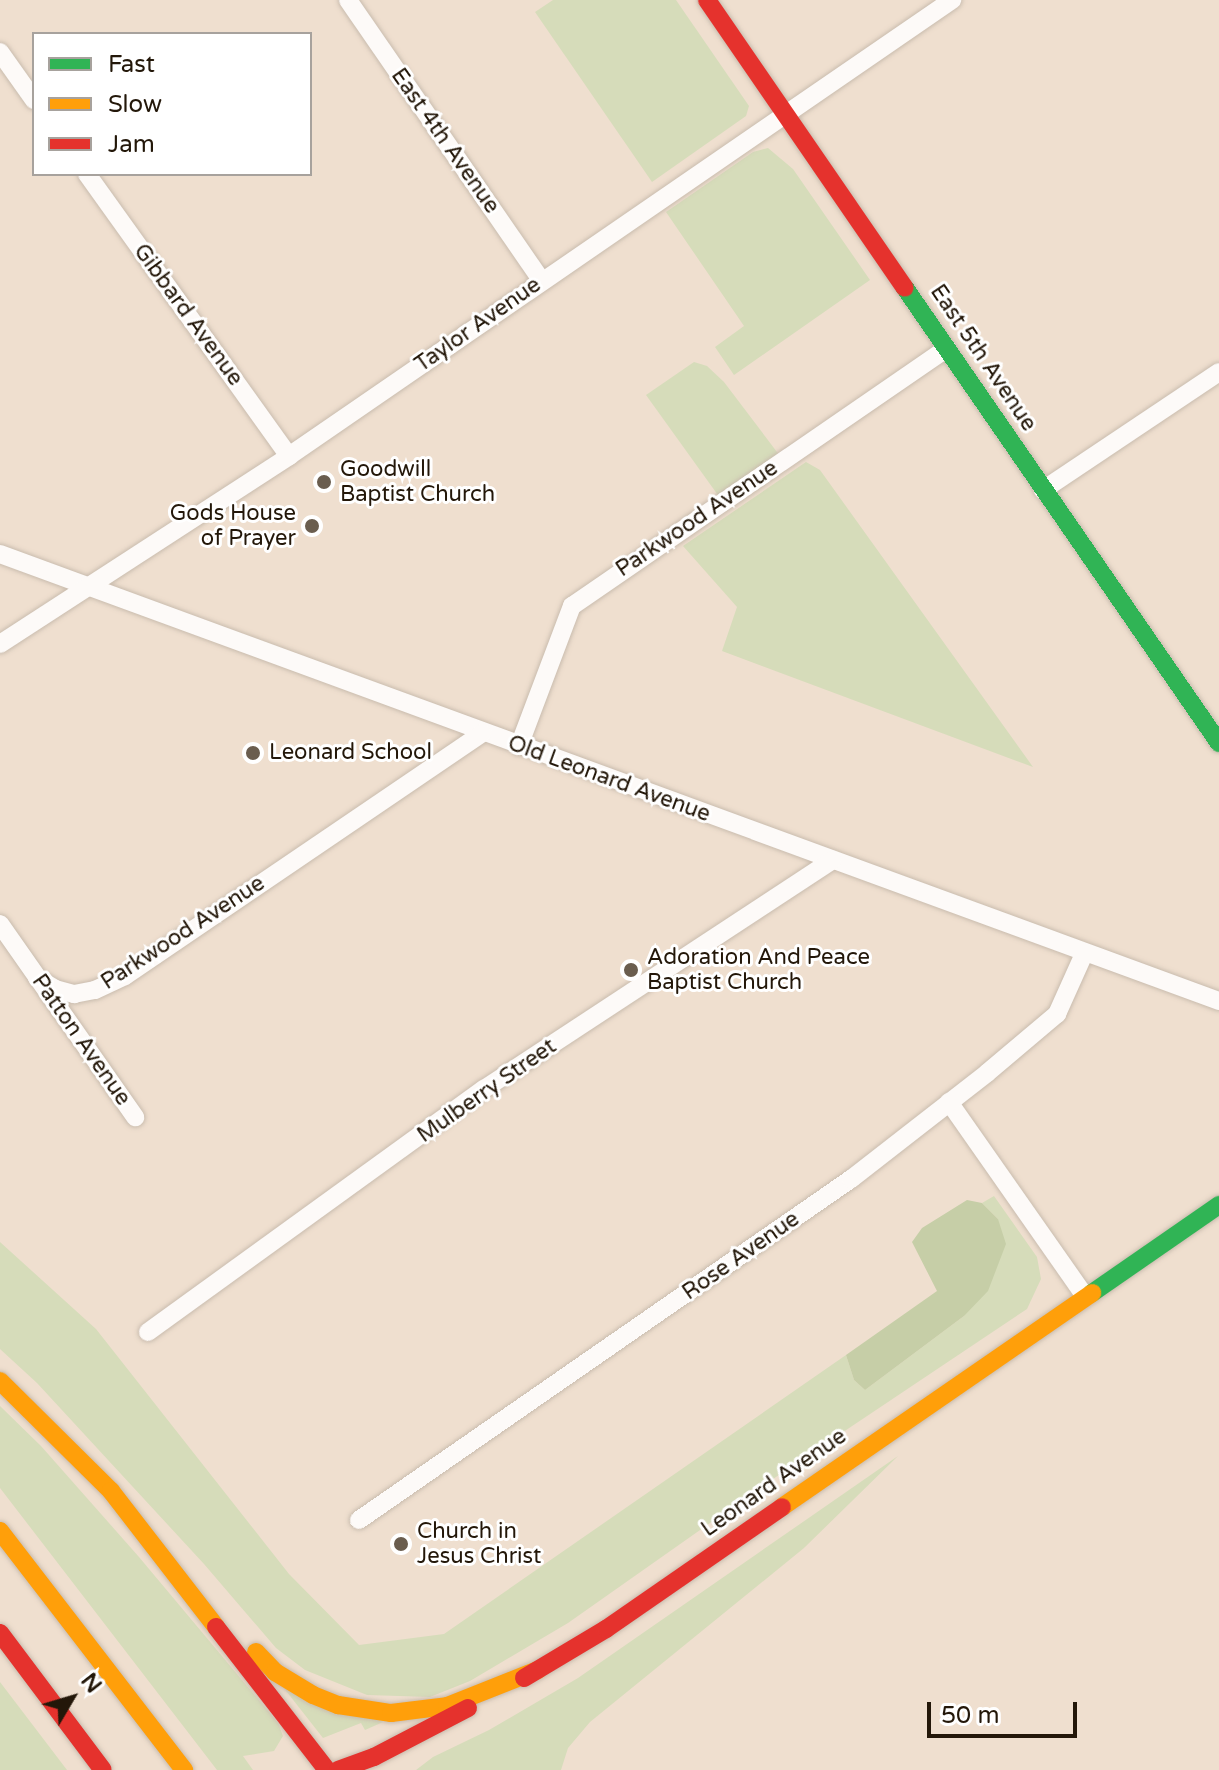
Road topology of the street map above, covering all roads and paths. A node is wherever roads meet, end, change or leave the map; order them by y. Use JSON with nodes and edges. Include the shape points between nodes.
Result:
{"nodes":[{"id":1,"x":348,"y":0,"type":"edge"},
{"id":2,"x":707,"y":0,"type":"edge"},
{"id":3,"x":952,"y":0,"type":"edge"},
{"id":4,"x":0,"y":52,"type":"edge"},
{"id":5,"x":32,"y":97,"type":"edge"},
{"id":6,"x":785,"y":114,"type":"junction"},
{"id":7,"x":88,"y":176,"type":"edge"},
{"id":8,"x":542,"y":281,"type":"junction"},
{"id":9,"x":947,"y":348,"type":"junction"},
{"id":10,"x":1219,"y":372,"type":"edge"},
{"id":11,"x":289,"y":456,"type":"junction"},
{"id":12,"x":1043,"y":490,"type":"junction"},
{"id":13,"x":0,"y":554,"type":"edge"},
{"id":14,"x":87,"y":587,"type":"junction"},
{"id":15,"x":0,"y":644,"type":"edge"},
{"id":16,"x":482,"y":733,"type":"junction"},
{"id":17,"x":1219,"y":743,"type":"edge"},
{"id":18,"x":519,"y":746,"type":"junction"},
{"id":19,"x":832,"y":860,"type":"junction"},
{"id":20,"x":0,"y":924,"type":"edge"},
{"id":21,"x":1084,"y":954,"type":"junction"},
{"id":22,"x":37,"y":978,"type":"junction"},
{"id":23,"x":1219,"y":1001,"type":"edge"},
{"id":24,"x":949,"y":1102,"type":"junction"},
{"id":25,"x":135,"y":1117,"type":"dead end"},
{"id":26,"x":1219,"y":1205,"type":"edge"},
{"id":27,"x":1085,"y":1296,"type":"junction"},
{"id":28,"x":148,"y":1332,"type":"dead end"},
{"id":29,"x":0,"y":1381,"type":"edge"},
{"id":30,"x":359,"y":1520,"type":"dead end"},
{"id":31,"x":0,"y":1531,"type":"edge"},
{"id":32,"x":144,"y":1531,"type":"junction"},
{"id":33,"x":0,"y":1633,"type":"edge"},
{"id":34,"x":538,"y":1670,"type":"junction"},
{"id":35,"x":103,"y":1770,"type":"edge"},
{"id":36,"x":184,"y":1770,"type":"edge"},
{"id":37,"x":327,"y":1770,"type":"edge"},
{"id":38,"x":338,"y":1770,"type":"edge"}],
"edges":[{"from":1,"to":8,"type":"street","name":"East 4th Avenue"},
{"from":2,"to":6,"type":"main road","name":"East 5th Avenue"},
{"from":3,"to":6,"type":"street","name":"Taylor Avenue"},
{"from":4,"to":5,"type":"street"},
{"from":6,"to":8,"type":"street","name":"Taylor Avenue"},
{"from":6,"to":9,"type":"main road","name":"East 5th Avenue"},
{"from":7,"to":11,"type":"street","name":"Gibbard Avenue"},
{"from":8,"to":11,"type":"street","name":"Taylor Avenue"},
{"from":9,"to":12,"type":"main road","name":"East 5th Avenue"},
{"from":9,"to":18,"type":"street","name":"Parkwood Avenue","via":[[572,606]]},
{"from":10,"to":12,"type":"street"},
{"from":11,"to":14,"type":"street","name":"Taylor Avenue"},
{"from":12,"to":17,"type":"main road","name":"East 5th Avenue"},
{"from":13,"to":14,"type":"street","name":"Old Leonard Avenue"},
{"from":14,"to":15,"type":"street","name":"Taylor Avenue"},
{"from":14,"to":16,"type":"street","name":"Old Leonard Avenue"},
{"from":16,"to":18,"type":"street","name":"Old Leonard Avenue"},
{"from":16,"to":22,"type":"street","name":"Parkwood Avenue","via":[[125,976],[74,994]]},
{"from":18,"to":19,"type":"street","name":"Old Leonard Avenue"},
{"from":19,"to":21,"type":"street","name":"Old Leonard Avenue"},
{"from":19,"to":28,"type":"street","name":"Mulberry Street","via":[[484,1089]]},
{"from":20,"to":22,"type":"street","name":"Patton Avenue"},
{"from":21,"to":23,"type":"street","name":"Old Leonard Avenue"},
{"from":21,"to":24,"type":"street","name":"Rose Avenue","via":[[1057,1014]]},
{"from":22,"to":25,"type":"street","name":"Patton Avenue"},
{"from":24,"to":27,"type":"street"},
{"from":24,"to":30,"type":"street","name":"Rose Avenue","via":[[838,1188]]},
{"from":26,"to":27,"type":"main road","name":"Leonard Avenue"},
{"from":27,"to":34,"type":"main road","name":"Leonard Avenue","via":[[606,1629]]},
{"from":29,"to":32,"type":"main road"},
{"from":31,"to":36,"type":"main road"},
{"from":32,"to":34,"type":"main road","via":[[275,1672],[338,1705],[418,1712]]},
{"from":32,"to":37,"type":"main road"},
{"from":33,"to":35,"type":"main road"},
{"from":34,"to":38,"type":"main road","name":"Leonard Avenue","via":[[374,1757]]}]}
